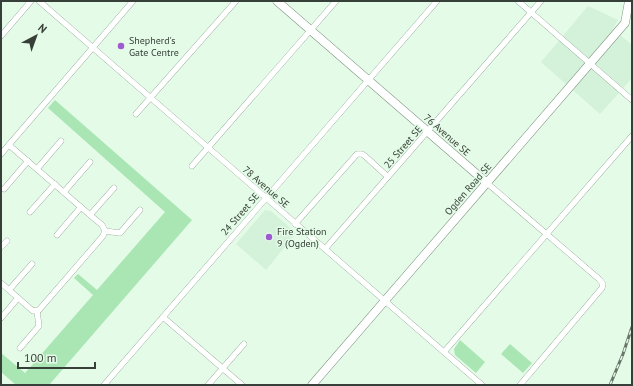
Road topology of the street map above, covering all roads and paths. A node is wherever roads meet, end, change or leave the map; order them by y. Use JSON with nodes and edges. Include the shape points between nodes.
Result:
{"nodes":[{"id":1,"x":32,"y":1,"type":"edge"},
{"id":2,"x":39,"y":1,"type":"edge"},
{"id":3,"x":133,"y":1,"type":"edge"},
{"id":4,"x":236,"y":1,"type":"edge"},
{"id":5,"x":277,"y":1,"type":"edge"},
{"id":6,"x":336,"y":1,"type":"edge"},
{"id":7,"x":437,"y":1,"type":"edge"},
{"id":8,"x":518,"y":1,"type":"edge"},
{"id":9,"x":541,"y":1,"type":"edge"},
{"id":10,"x":629,"y":1,"type":"edge"},
{"id":11,"x":531,"y":13,"type":"junction"},
{"id":12,"x":311,"y":30,"type":"junction"},
{"id":13,"x":1,"y":36,"type":"edge"},
{"id":14,"x":92,"y":48,"type":"junction"},
{"id":15,"x":590,"y":64,"type":"junction"},
{"id":16,"x":368,"y":80,"type":"junction"},
{"id":17,"x":150,"y":98,"type":"junction"},
{"id":18,"x":632,"y":100,"type":"edge"},
{"id":19,"x":136,"y":114,"type":"dead end"},
{"id":20,"x":428,"y":131,"type":"junction"},
{"id":21,"x":632,"y":136,"type":"edge"},
{"id":22,"x":61,"y":142,"type":"dead end"},
{"id":23,"x":9,"y":145,"type":"junction"},
{"id":24,"x":207,"y":148,"type":"junction"},
{"id":25,"x":1,"y":154,"type":"edge"},
{"id":26,"x":28,"y":161,"type":"junction"},
{"id":27,"x":90,"y":162,"type":"dead end"},
{"id":28,"x":192,"y":166,"type":"dead end"},
{"id":29,"x":37,"y":169,"type":"junction"},
{"id":30,"x":388,"y":177,"type":"junction"},
{"id":31,"x":487,"y":183,"type":"junction"},
{"id":32,"x":55,"y":184,"type":"junction"},
{"id":33,"x":114,"y":188,"type":"dead end"},
{"id":34,"x":4,"y":189,"type":"dead end"},
{"id":35,"x":64,"y":192,"type":"junction"},
{"id":36,"x":266,"y":199,"type":"junction"},
{"id":37,"x":81,"y":207,"type":"junction"},
{"id":38,"x":140,"y":210,"type":"dead end"},
{"id":39,"x":30,"y":212,"type":"dead end"},
{"id":40,"x":90,"y":215,"type":"junction"},
{"id":41,"x":295,"y":224,"type":"junction"},
{"id":42,"x":105,"y":231,"type":"junction"},
{"id":43,"x":546,"y":234,"type":"junction"},
{"id":44,"x":57,"y":235,"type":"dead end"},
{"id":45,"x":7,"y":241,"type":"dead end"},
{"id":46,"x":1,"y":248,"type":"edge"},
{"id":47,"x":324,"y":250,"type":"junction"},
{"id":48,"x":32,"y":264,"type":"dead end"},
{"id":49,"x":1,"y":283,"type":"edge"},
{"id":50,"x":9,"y":290,"type":"junction"},
{"id":51,"x":18,"y":298,"type":"junction"},
{"id":52,"x":384,"y":301,"type":"junction"},
{"id":53,"x":37,"y":311,"type":"junction"},
{"id":54,"x":163,"y":317,"type":"junction"},
{"id":55,"x":1,"y":318,"type":"edge"},
{"id":56,"x":244,"y":344,"type":"dead end"},
{"id":57,"x":20,"y":348,"type":"dead end"},
{"id":58,"x":444,"y":352,"type":"junction"},
{"id":59,"x":223,"y":368,"type":"junction"},
{"id":60,"x":104,"y":385,"type":"edge"},
{"id":61,"x":208,"y":385,"type":"edge"},
{"id":62,"x":242,"y":385,"type":"edge"},
{"id":63,"x":312,"y":385,"type":"edge"},
{"id":64,"x":482,"y":385,"type":"edge"},
{"id":65,"x":520,"y":385,"type":"edge"}],
"edges":[{"from":1,"to":13,"type":"street"},
{"from":2,"to":14,"type":"street","name":"78 Avenue SE"},
{"from":3,"to":14,"type":"street"},
{"from":4,"to":17,"type":"street"},
{"from":5,"to":12,"type":"street","name":"76 Avenue SE"},
{"from":6,"to":12,"type":"street"},
{"from":7,"to":16,"type":"street","name":"24 Street SE"},
{"from":8,"to":11,"type":"street"},
{"from":9,"to":11,"type":"street","name":"25 Street SE"},
{"from":10,"to":15,"type":"street","name":"Ogden Road SE","via":[[625,23]]},
{"from":11,"to":15,"type":"street"},
{"from":11,"to":20,"type":"street","name":"25 Street SE"},
{"from":12,"to":16,"type":"street","name":"76 Avenue SE"},
{"from":12,"to":24,"type":"street"},
{"from":14,"to":17,"type":"street","name":"78 Avenue SE"},
{"from":14,"to":23,"type":"street"},
{"from":15,"to":18,"type":"street"},
{"from":15,"to":31,"type":"street","name":"Ogden Road SE"},
{"from":16,"to":20,"type":"street","name":"76 Avenue SE"},
{"from":16,"to":36,"type":"street","name":"24 Street SE"},
{"from":17,"to":19,"type":"street"},
{"from":17,"to":24,"type":"street","name":"78 Avenue SE"},
{"from":20,"to":30,"type":"street","name":"25 Street SE"},
{"from":20,"to":31,"type":"street","name":"76 Avenue SE"},
{"from":21,"to":43,"type":"street"},
{"from":22,"to":29,"type":"street"},
{"from":23,"to":25,"type":"street"},
{"from":23,"to":26,"type":"street"},
{"from":24,"to":28,"type":"street"},
{"from":24,"to":36,"type":"street","name":"78 Avenue SE"},
{"from":26,"to":29,"type":"street"},
{"from":26,"to":34,"type":"street"},
{"from":27,"to":35,"type":"street"},
{"from":29,"to":32,"type":"street"},
{"from":30,"to":41,"type":"street","via":[[365,156],[360,153],[356,155]]},
{"from":30,"to":47,"type":"street","name":"25 Street SE"},
{"from":31,"to":43,"type":"street","name":"76 Avenue SE"},
{"from":31,"to":52,"type":"street","name":"Ogden Road SE"},
{"from":32,"to":35,"type":"street"},
{"from":32,"to":39,"type":"street"},
{"from":33,"to":40,"type":"street"},
{"from":35,"to":37,"type":"street"},
{"from":36,"to":41,"type":"street","name":"78 Avenue SE"},
{"from":36,"to":54,"type":"street","name":"24 Street SE"},
{"from":37,"to":40,"type":"street"},
{"from":37,"to":44,"type":"street"},
{"from":38,"to":42,"type":"street","via":[[120,233]]},
{"from":40,"to":42,"type":"street"},
{"from":41,"to":47,"type":"street","name":"78 Avenue SE"},
{"from":42,"to":53,"type":"street"},
{"from":43,"to":58,"type":"street"},
{"from":43,"to":65,"type":"street","name":"76 Avenue SE","via":[[603,284]]},
{"from":45,"to":46,"type":"street"},
{"from":47,"to":52,"type":"street","name":"78 Avenue SE"},
{"from":48,"to":50,"type":"street"},
{"from":49,"to":50,"type":"street"},
{"from":50,"to":51,"type":"street"},
{"from":51,"to":53,"type":"street","via":[[33,311]]},
{"from":51,"to":55,"type":"street"},
{"from":52,"to":58,"type":"street","name":"78 Avenue SE"},
{"from":52,"to":63,"type":"street","name":"Ogden Road SE"},
{"from":53,"to":57,"type":"street","via":[[39,326]]},
{"from":54,"to":59,"type":"street"},
{"from":54,"to":60,"type":"street","name":"24 Street SE"},
{"from":56,"to":59,"type":"street"},
{"from":58,"to":64,"type":"street","name":"78 Avenue SE"},
{"from":59,"to":61,"type":"street"},
{"from":59,"to":62,"type":"street"}]}
